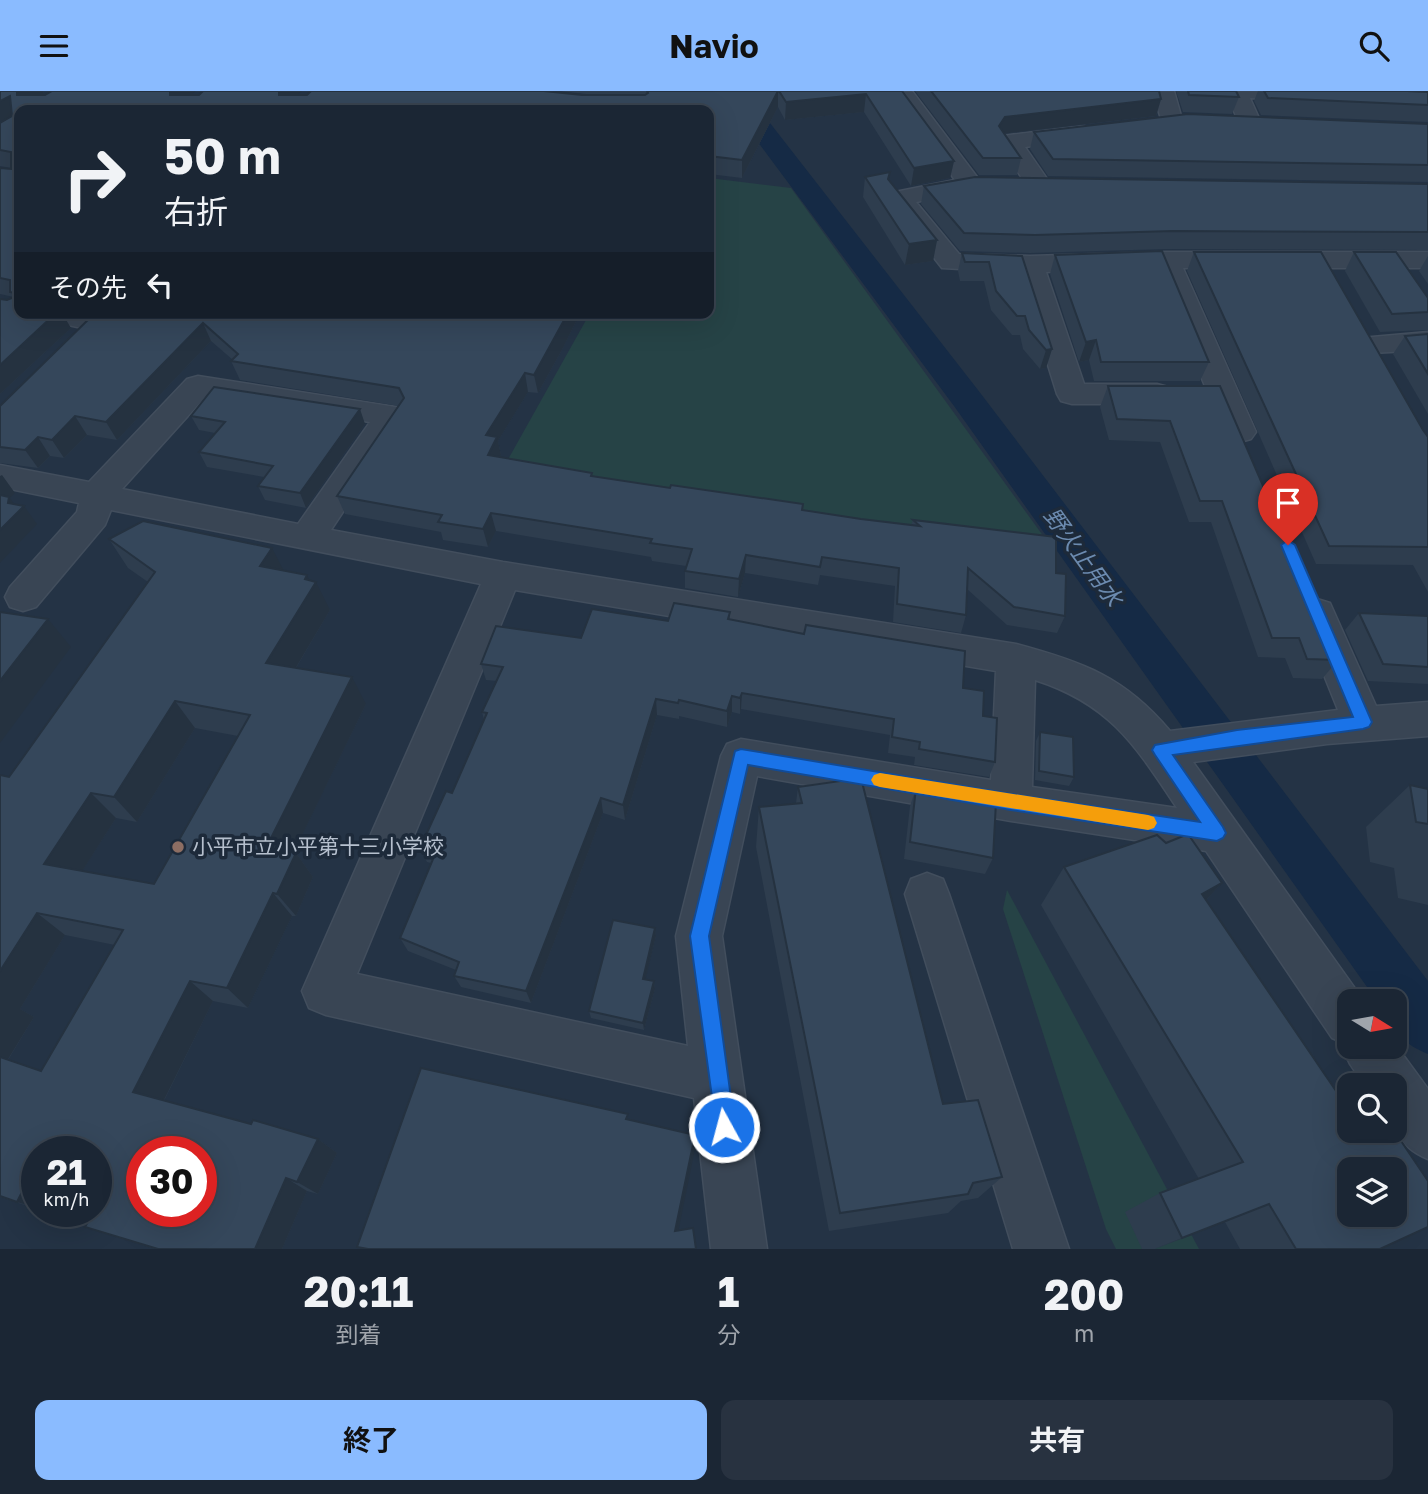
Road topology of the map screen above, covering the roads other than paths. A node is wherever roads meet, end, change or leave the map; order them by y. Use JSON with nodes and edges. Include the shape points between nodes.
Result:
{"nodes":[{"id":1,"x":1163,"y":91,"type":"edge"},
{"id":2,"x":909,"y":92,"type":"edge"},
{"id":3,"x":1332,"y":96,"type":"edge"},
{"id":4,"x":1172,"y":123,"type":"junction"},
{"id":5,"x":1196,"y":123,"type":"edge"},
{"id":6,"x":1224,"y":124,"type":"edge"},
{"id":7,"x":1251,"y":125,"type":"junction"},
{"id":8,"x":1145,"y":126,"type":"edge"},
{"id":9,"x":1279,"y":126,"type":"edge"},
{"id":10,"x":1104,"y":131,"type":"edge"},
{"id":11,"x":971,"y":184,"type":"junction"},
{"id":12,"x":1040,"y":186,"type":"junction"},
{"id":13,"x":1067,"y":186,"type":"edge"},
{"id":14,"x":1395,"y":259,"type":"junction"},
{"id":15,"x":1167,"y":260,"type":"junction"},
{"id":16,"x":1428,"y":260,"type":"edge"},
{"id":17,"x":1030,"y":264,"type":"junction"},
{"id":18,"x":1415,"y":289,"type":"edge"},
{"id":19,"x":100,"y":319,"type":"edge"},
{"id":20,"x":1428,"y":341,"type":"edge"},
{"id":21,"x":1370,"y":343,"type":"edge"},
{"id":22,"x":67,"y":350,"type":"edge"},
{"id":23,"x":1200,"y":394,"type":"junction"},
{"id":24,"x":1250,"y":457,"type":"edge"},
{"id":25,"x":0,"y":476,"type":"edge"},
{"id":26,"x":97,"y":495,"type":"junction"},
{"id":27,"x":307,"y":538,"type":"junction"},
{"id":28,"x":503,"y":575,"type":"junction"},
{"id":29,"x":1304,"y":583,"type":"edge"},
{"id":30,"x":23,"y":597,"type":"dead end"},
{"id":31,"x":1016,"y":659,"type":"junction"},
{"id":32,"x":1428,"y":719,"type":"edge"},
{"id":33,"x":1363,"y":722,"type":"junction"},
{"id":34,"x":1161,"y":750,"type":"junction"},
{"id":35,"x":1011,"y":802,"type":"junction"},
{"id":36,"x":1217,"y":833,"type":"junction"},
{"id":37,"x":927,"y":894,"type":"dead end"},
{"id":38,"x":1337,"y":1004,"type":"edge"},
{"id":39,"x":719,"y":1078,"type":"junction"},
{"id":40,"x":1407,"y":1102,"type":"edge"},
{"id":41,"x":1428,"y":1133,"type":"edge"},
{"id":42,"x":739,"y":1249,"type":"edge"},
{"id":43,"x":1041,"y":1249,"type":"edge"}],
"edges":[{"from":1,"to":4,"type":"street"},
{"from":2,"to":11,"type":"street"},
{"from":3,"to":7,"type":"street","via":[[1237,92]]},
{"from":4,"to":5,"type":"street"},
{"from":4,"to":8,"type":"street"},
{"from":6,"to":7,"type":"street"},
{"from":7,"to":9,"type":"street"},
{"from":10,"to":12,"type":"street","via":[[1009,142]]},
{"from":11,"to":12,"type":"street"},
{"from":11,"to":17,"type":"street","via":[[899,198],[951,262]]},
{"from":12,"to":13,"type":"street"},
{"from":14,"to":15,"type":"street","via":[[1330,273]]},
{"from":14,"to":16,"type":"street"},
{"from":14,"to":18,"type":"street"},
{"from":15,"to":17,"type":"street"},
{"from":15,"to":23,"type":"street"},
{"from":17,"to":23,"type":"street","via":[[1072,394]]},
{"from":19,"to":22,"type":"street"},
{"from":20,"to":21,"type":"street"},
{"from":23,"to":24,"type":"street"},
{"from":25,"to":26,"type":"street"},
{"from":26,"to":27,"type":"street"},
{"from":26,"to":27,"type":"street","via":[[206,373],[391,415]]},
{"from":26,"to":30,"type":"street","via":[[93,516]]},
{"from":27,"to":28,"type":"street"},
{"from":28,"to":31,"type":"street"},
{"from":28,"to":39,"type":"street","via":[[326,991]]},
{"from":29,"to":33,"type":"street"},
{"from":31,"to":34,"type":"street","via":[[1052,669],[1100,693],[1128,712]]},
{"from":31,"to":35,"type":"street"},
{"from":32,"to":33,"type":"street"},
{"from":33,"to":34,"type":"street"},
{"from":34,"to":36,"type":"street"},
{"from":35,"to":36,"type":"street"},
{"from":35,"to":39,"type":"street","via":[[741,757],[699,936]]},
{"from":36,"to":38,"type":"street"},
{"from":37,"to":43,"type":"street"},
{"from":39,"to":42,"type":"street"},
{"from":40,"to":41,"type":"street"}]}
